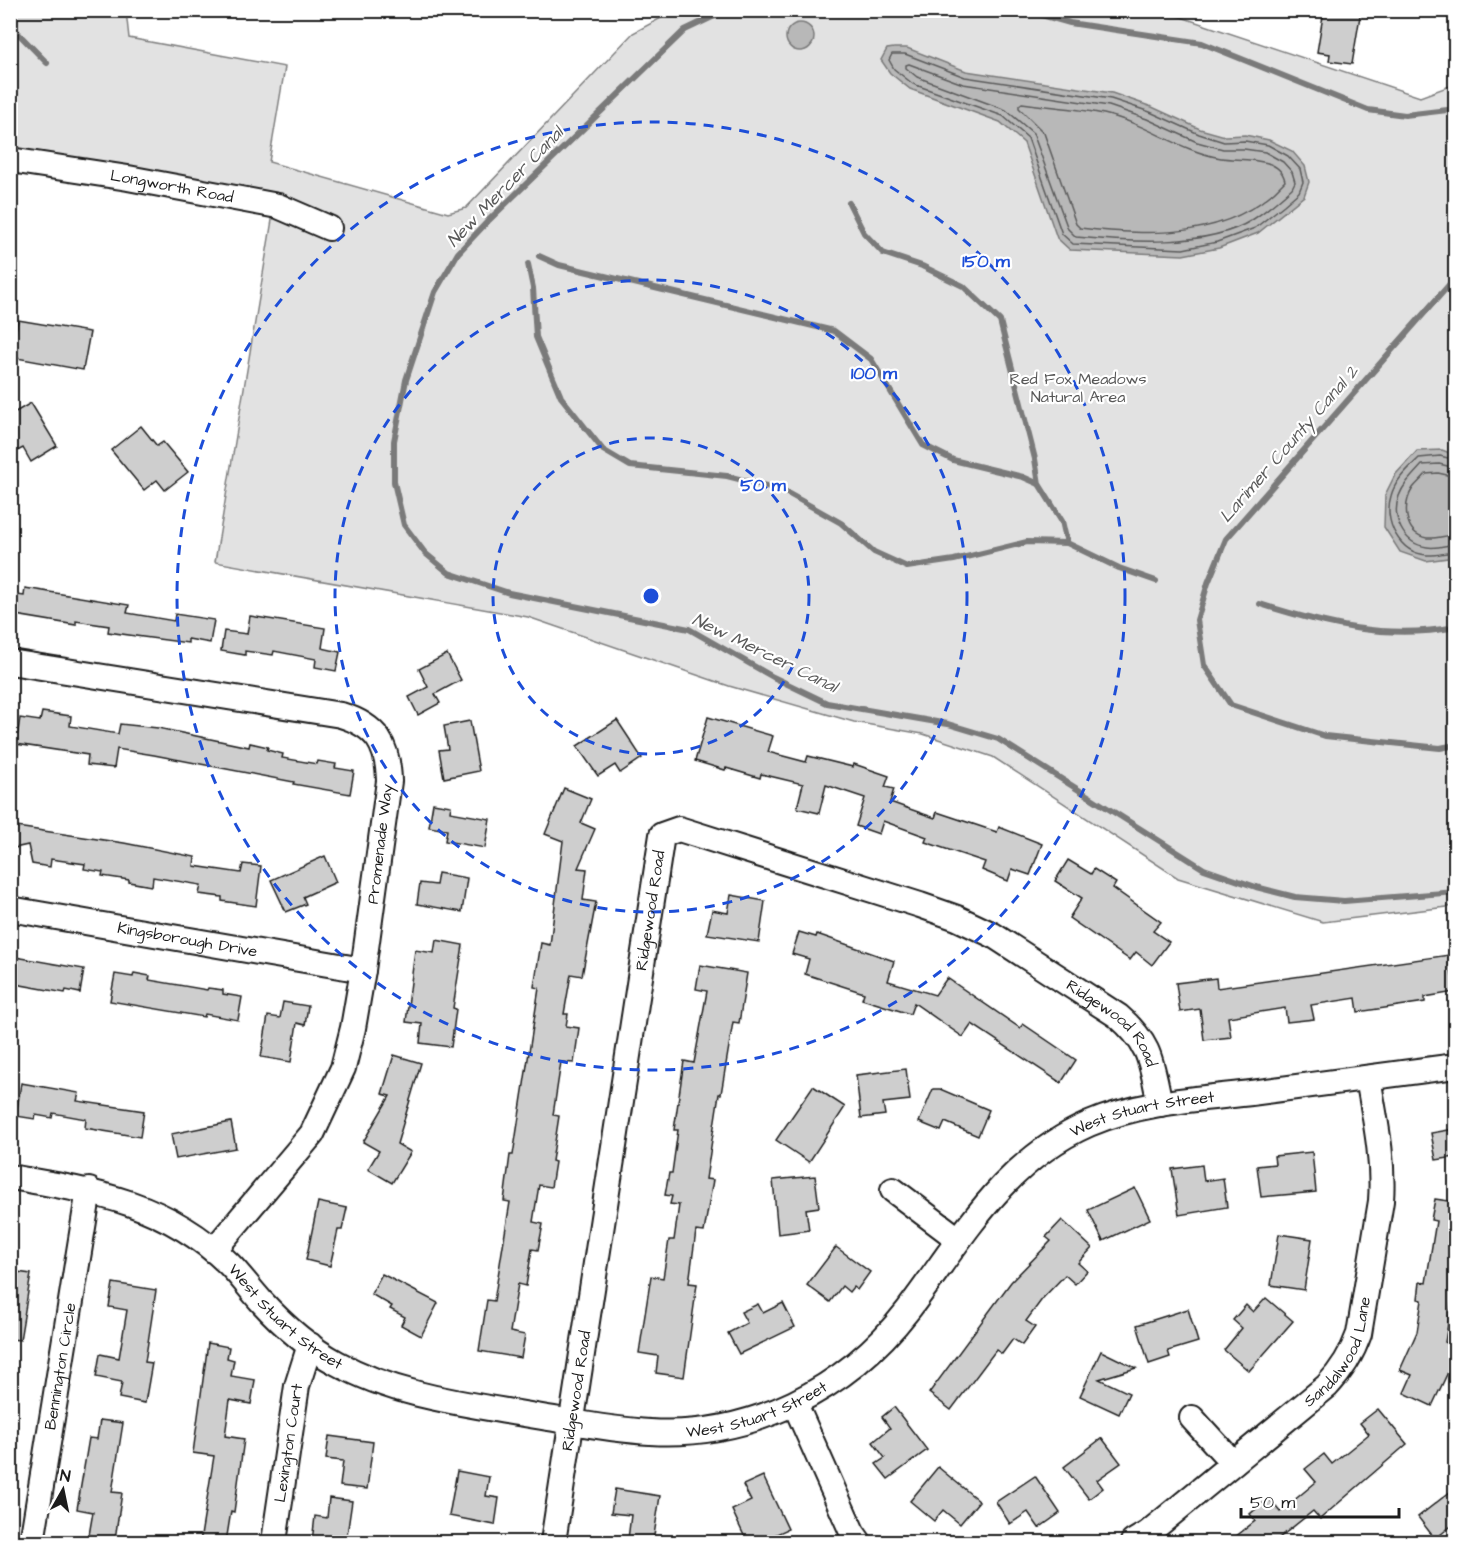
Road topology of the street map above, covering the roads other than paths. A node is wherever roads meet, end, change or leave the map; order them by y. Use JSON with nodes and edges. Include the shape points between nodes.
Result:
{"nodes":[{"id":1,"x":10,"y":160,"type":"edge"},
{"id":2,"x":329,"y":228,"type":"dead end"},
{"id":3,"x":10,"y":662,"type":"edge"},
{"id":4,"x":10,"y":909,"type":"edge"},
{"id":5,"x":363,"y":970,"type":"junction"},
{"id":6,"x":1455,"y":1066,"type":"edge"},
{"id":7,"x":1368,"y":1078,"type":"junction"},
{"id":8,"x":1160,"y":1104,"type":"junction"},
{"id":9,"x":10,"y":1177,"type":"edge"},
{"id":10,"x":89,"y":1190,"type":"junction"},
{"id":11,"x":893,"y":1190,"type":"dead end"},
{"id":12,"x":958,"y":1239,"type":"junction"},
{"id":13,"x":214,"y":1250,"type":"junction"},
{"id":14,"x":310,"y":1346,"type":"junction"},
{"id":15,"x":795,"y":1404,"type":"junction"},
{"id":16,"x":1192,"y":1418,"type":"dead end"},
{"id":17,"x":573,"y":1422,"type":"junction"},
{"id":18,"x":1233,"y":1463,"type":"junction"},
{"id":19,"x":33,"y":1542,"type":"edge"},
{"id":20,"x":274,"y":1542,"type":"edge"},
{"id":21,"x":553,"y":1542,"type":"edge"},
{"id":22,"x":859,"y":1542,"type":"edge"},
{"id":23,"x":1133,"y":1542,"type":"edge"}],
"edges":[{"from":1,"to":2,"type":"street","name":"Longworth Road","via":[[278,206]]},
{"from":3,"to":5,"type":"street","name":"Promenade Way","via":[[338,715],[370,729],[381,741],[388,760],[389,780]]},
{"from":4,"to":5,"type":"street","name":"Kingsborough Drive"},
{"from":5,"to":13,"type":"street","name":"Promenade Way","via":[[343,1068],[312,1134]]},
{"from":6,"to":7,"type":"street","name":"West Stuart Street"},
{"from":7,"to":8,"type":"street","name":"West Stuart Street"},
{"from":7,"to":18,"type":"street","name":"Sandalwood Lane","via":[[1383,1180],[1361,1323],[1353,1350],[1327,1386]]},
{"from":8,"to":12,"type":"street","name":"West Stuart Street","via":[[1089,1124],[1032,1158],[1000,1188]]},
{"from":8,"to":17,"type":"street","name":"Ridgewood Road","via":[[1147,1049],[1135,1030],[993,935],[920,905],[679,829],[662,835]]},
{"from":9,"to":10,"type":"street","name":"West Stuart Street"},
{"from":10,"to":13,"type":"street","name":"West Stuart Street","via":[[142,1207]]},
{"from":10,"to":19,"type":"street","name":"Bennington Circle"},
{"from":11,"to":12,"type":"street"},
{"from":12,"to":15,"type":"street","name":"West Stuart Street","via":[[884,1338],[855,1366]]},
{"from":13,"to":14,"type":"street","name":"West Stuart Street","via":[[269,1310]]},
{"from":14,"to":17,"type":"street","name":"West Stuart Street","via":[[363,1377],[392,1387]]},
{"from":14,"to":20,"type":"street","name":"Lexington Court","via":[[297,1386]]},
{"from":15,"to":17,"type":"street","name":"West Stuart Street","via":[[724,1428],[685,1433]]},
{"from":15,"to":22,"type":"street"},
{"from":16,"to":18,"type":"street"},
{"from":17,"to":21,"type":"street","name":"Ridgewood Road"},
{"from":18,"to":23,"type":"street","name":"Sandalwood Lane"}]}
